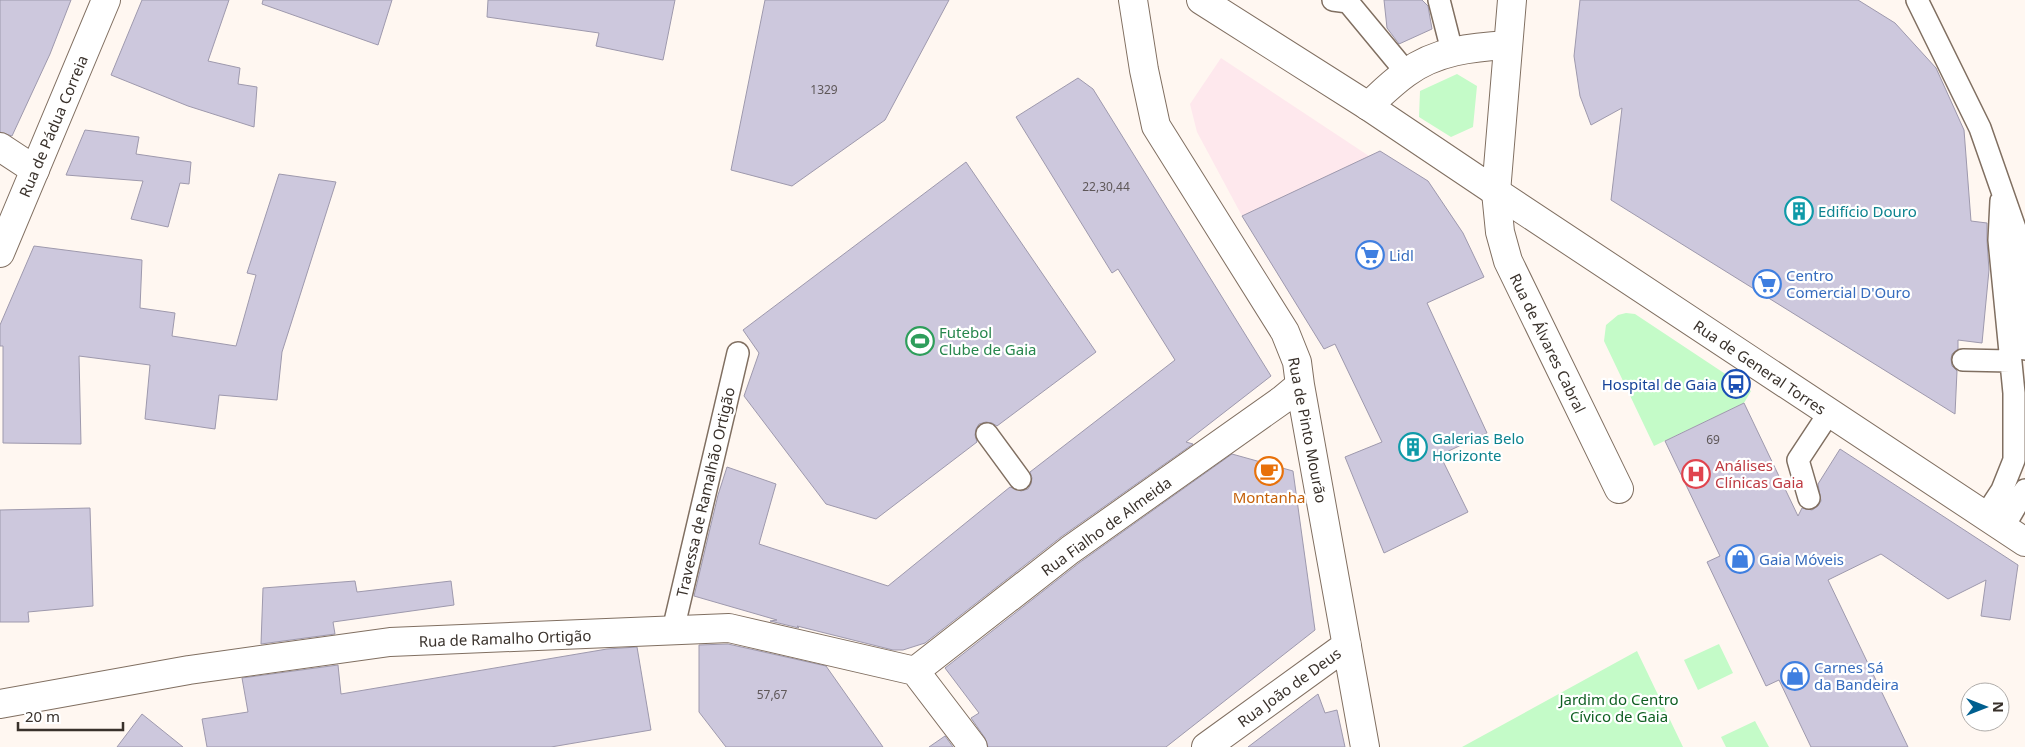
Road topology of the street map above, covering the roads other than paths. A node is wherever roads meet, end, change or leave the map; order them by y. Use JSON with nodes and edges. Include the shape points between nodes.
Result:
{"nodes":[{"id":1,"x":106,"y":0,"type":"edge"},
{"id":2,"x":1132,"y":0,"type":"edge"},
{"id":3,"x":1201,"y":0,"type":"edge"},
{"id":4,"x":1333,"y":0,"type":"edge"},
{"id":5,"x":1439,"y":0,"type":"edge"},
{"id":6,"x":1512,"y":0,"type":"edge"},
{"id":7,"x":1917,"y":0,"type":"edge"},
{"id":8,"x":1508,"y":46,"type":"junction"},
{"id":9,"x":1452,"y":51,"type":"junction"},
{"id":10,"x":1406,"y":72,"type":"junction"},
{"id":11,"x":1368,"y":106,"type":"junction"},
{"id":12,"x":0,"y":147,"type":"edge"},
{"id":13,"x":35,"y":170,"type":"junction"},
{"id":14,"x":1496,"y":192,"type":"junction"},
{"id":15,"x":0,"y":253,"type":"edge"},
{"id":16,"x":738,"y":353,"type":"dead end"},
{"id":17,"x":2018,"y":355,"type":"edge"},
{"id":18,"x":1963,"y":360,"type":"dead end"},
{"id":19,"x":1300,"y":385,"type":"junction"},
{"id":20,"x":2019,"y":392,"type":"edge"},
{"id":21,"x":1828,"y":413,"type":"junction"},
{"id":22,"x":986,"y":434,"type":"dead end"},
{"id":23,"x":1020,"y":479,"type":"dead end"},
{"id":24,"x":1619,"y":489,"type":"dead end"},
{"id":25,"x":2025,"y":490,"type":"edge"},
{"id":26,"x":1809,"y":498,"type":"dead end"},
{"id":27,"x":2004,"y":529,"type":"edge"},
{"id":28,"x":673,"y":630,"type":"junction"},
{"id":29,"x":1347,"y":644,"type":"junction"},
{"id":30,"x":915,"y":671,"type":"junction"},
{"id":31,"x":0,"y":704,"type":"edge"},
{"id":32,"x":973,"y":747,"type":"edge"},
{"id":33,"x":1206,"y":747,"type":"edge"},
{"id":34,"x":1365,"y":747,"type":"edge"}],
"edges":[{"from":1,"to":13,"type":"street","name":"Rua de Pádua Correia"},
{"from":2,"to":19,"type":"street","name":"Rua de Pinto Mourão","via":[[1156,126],[1284,332],[1297,362]]},
{"from":3,"to":11,"type":"street","name":"Rua de General Torres"},
{"from":4,"to":10,"type":"lane","via":[[1348,2]]},
{"from":5,"to":9,"type":"lane"},
{"from":6,"to":8,"type":"street","name":"Rua de Álvares Cabral"},
{"from":7,"to":17,"type":"lane","via":[[1980,128],[2016,231]]},
{"from":8,"to":9,"type":"street"},
{"from":8,"to":14,"type":"street","name":"Rua de Álvares Cabral"},
{"from":9,"to":10,"type":"street","via":[[1426,60]]},
{"from":10,"to":11,"type":"street"},
{"from":11,"to":14,"type":"street","name":"Rua de General Torres"},
{"from":12,"to":13,"type":"street"},
{"from":13,"to":15,"type":"street","name":"Rua de Pádua Correia"},
{"from":14,"to":21,"type":"street","name":"Rua de General Torres"},
{"from":14,"to":24,"type":"street","name":"Rua de Álvares Cabral","via":[[1500,232],[1508,261]]},
{"from":16,"to":28,"type":"lane","name":"Travessa de Ramalhão Ortigão"},
{"from":17,"to":18,"type":"lane"},
{"from":17,"to":20,"type":"lane"},
{"from":19,"to":29,"type":"street","name":"Rua de Pinto Mourão"},
{"from":19,"to":30,"type":"street","name":"Rua Fialho de Almeida","via":[[1066,544]]},
{"from":20,"to":27,"type":"lane","via":[[2014,460],[2002,490]]},
{"from":21,"to":26,"type":"lane","via":[[1798,460]]},
{"from":21,"to":27,"type":"street","name":"Rua de General Torres"},
{"from":22,"to":23,"type":"lane"},
{"from":25,"to":27,"type":"lane"},
{"from":28,"to":30,"type":"street","name":"Rua de Ramalho Ortigão","via":[[729,628]]},
{"from":28,"to":31,"type":"street","name":"Rua de Ramalho Ortigão","via":[[390,642],[189,670]]},
{"from":29,"to":33,"type":"street","name":"Rua João de Deus"},
{"from":29,"to":34,"type":"street","name":"Rua de Pinto Mourão"},
{"from":30,"to":32,"type":"street"}]}
